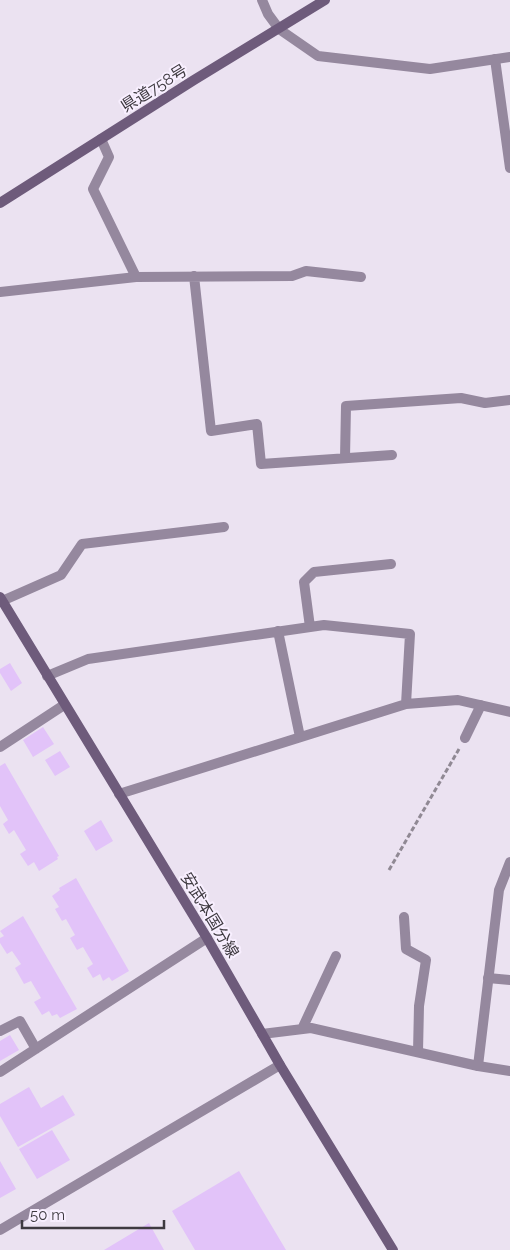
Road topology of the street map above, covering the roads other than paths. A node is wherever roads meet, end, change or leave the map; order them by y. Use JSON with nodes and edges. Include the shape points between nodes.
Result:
{"nodes":[{"id":1,"x":262,"y":0,"type":"edge"},
{"id":2,"x":325,"y":0,"type":"edge"},
{"id":3,"x":279,"y":30,"type":"junction"},
{"id":4,"x":510,"y":57,"type":"edge"},
{"id":5,"x":495,"y":60,"type":"junction"},
{"id":6,"x":100,"y":139,"type":"junction"},
{"id":7,"x":510,"y":168,"type":"edge"},
{"id":8,"x":0,"y":203,"type":"edge"},
{"id":9,"x":194,"y":276,"type":"junction"},
{"id":10,"x":136,"y":277,"type":"junction"},
{"id":11,"x":361,"y":277,"type":"dead end"},
{"id":12,"x":0,"y":292,"type":"edge"},
{"id":13,"x":510,"y":400,"type":"edge"},
{"id":14,"x":392,"y":455,"type":"dead end"},
{"id":15,"x":345,"y":458,"type":"junction"},
{"id":16,"x":224,"y":527,"type":"dead end"},
{"id":17,"x":391,"y":564,"type":"dead end"},
{"id":18,"x":1,"y":599,"type":"edge"},
{"id":19,"x":310,"y":627,"type":"junction"},
{"id":20,"x":278,"y":631,"type":"junction"},
{"id":21,"x":47,"y":676,"type":"junction"},
{"id":22,"x":406,"y":704,"type":"junction"},
{"id":23,"x":64,"y":705,"type":"junction"},
{"id":24,"x":481,"y":705,"type":"junction"},
{"id":25,"x":510,"y":712,"type":"edge"},
{"id":26,"x":300,"y":738,"type":"junction"},
{"id":27,"x":465,"y":738,"type":"road end"},
{"id":28,"x":0,"y":747,"type":"edge"},
{"id":29,"x":118,"y":794,"type":"junction"},
{"id":30,"x":510,"y":862,"type":"edge"},
{"id":31,"x":404,"y":917,"type":"dead end"},
{"id":32,"x":207,"y":938,"type":"junction"},
{"id":33,"x":336,"y":956,"type":"dead end"},
{"id":34,"x":488,"y":978,"type":"junction"},
{"id":35,"x":510,"y":980,"type":"edge"},
{"id":36,"x":302,"y":1029,"type":"junction"},
{"id":37,"x":0,"y":1032,"type":"edge"},
{"id":38,"x":262,"y":1034,"type":"junction"},
{"id":39,"x":36,"y":1049,"type":"junction"},
{"id":40,"x":418,"y":1052,"type":"junction"},
{"id":41,"x":280,"y":1065,"type":"junction"},
{"id":42,"x":478,"y":1066,"type":"junction"},
{"id":43,"x":510,"y":1071,"type":"edge"},
{"id":44,"x":0,"y":1072,"type":"edge"},
{"id":45,"x":0,"y":1230,"type":"edge"},
{"id":46,"x":393,"y":1250,"type":"edge"}],
"edges":[{"from":1,"to":3,"type":"street"},
{"from":2,"to":3,"type":"main road","name":"県道758号"},
{"from":3,"to":5,"type":"street","via":[[318,56],[430,69]]},
{"from":3,"to":6,"type":"main road","name":"県道758号"},
{"from":4,"to":5,"type":"street"},
{"from":5,"to":7,"type":"street"},
{"from":6,"to":8,"type":"main road","name":"県道758号"},
{"from":6,"to":10,"type":"street","via":[[108,157],[93,190]]},
{"from":9,"to":10,"type":"street"},
{"from":9,"to":11,"type":"street","via":[[292,276],[306,271]]},
{"from":9,"to":15,"type":"street","via":[[211,431],[257,424],[261,464]]},
{"from":10,"to":12,"type":"street"},
{"from":13,"to":15,"type":"street","via":[[485,403],[461,398],[346,406]]},
{"from":14,"to":15,"type":"street"},
{"from":16,"to":18,"type":"street","via":[[82,544],[61,576]]},
{"from":17,"to":19,"type":"street","via":[[314,572],[304,582]]},
{"from":18,"to":21,"type":"main road","name":"安武本国分線"},
{"from":19,"to":20,"type":"street"},
{"from":19,"to":22,"type":"street","via":[[324,625],[410,634]]},
{"from":20,"to":21,"type":"street","via":[[88,658]]},
{"from":20,"to":26,"type":"street"},
{"from":21,"to":23,"type":"main road","name":"安武本国分線"},
{"from":22,"to":24,"type":"street","via":[[458,700]]},
{"from":22,"to":26,"type":"street"},
{"from":23,"to":28,"type":"street"},
{"from":23,"to":29,"type":"main road","name":"安武本国分線"},
{"from":24,"to":25,"type":"street"},
{"from":24,"to":27,"type":"street"},
{"from":26,"to":29,"type":"street"},
{"from":29,"to":32,"type":"main road","name":"安武本国分線"},
{"from":30,"to":34,"type":"street","via":[[498,890]]},
{"from":31,"to":40,"type":"street","via":[[406,950],[426,960],[419,1006]]},
{"from":32,"to":38,"type":"main road","name":"安武本国分線"},
{"from":32,"to":39,"type":"street"},
{"from":33,"to":36,"type":"street"},
{"from":34,"to":35,"type":"street"},
{"from":34,"to":42,"type":"street"},
{"from":36,"to":38,"type":"street"},
{"from":36,"to":40,"type":"street","via":[[311,1028]]},
{"from":37,"to":39,"type":"street","via":[[20,1020]]},
{"from":38,"to":41,"type":"main road","name":"安武本国分線"},
{"from":39,"to":44,"type":"street"},
{"from":40,"to":42,"type":"street"},
{"from":41,"to":45,"type":"street"},
{"from":41,"to":46,"type":"main road","name":"安武本国分線"},
{"from":42,"to":43,"type":"street"}]}
